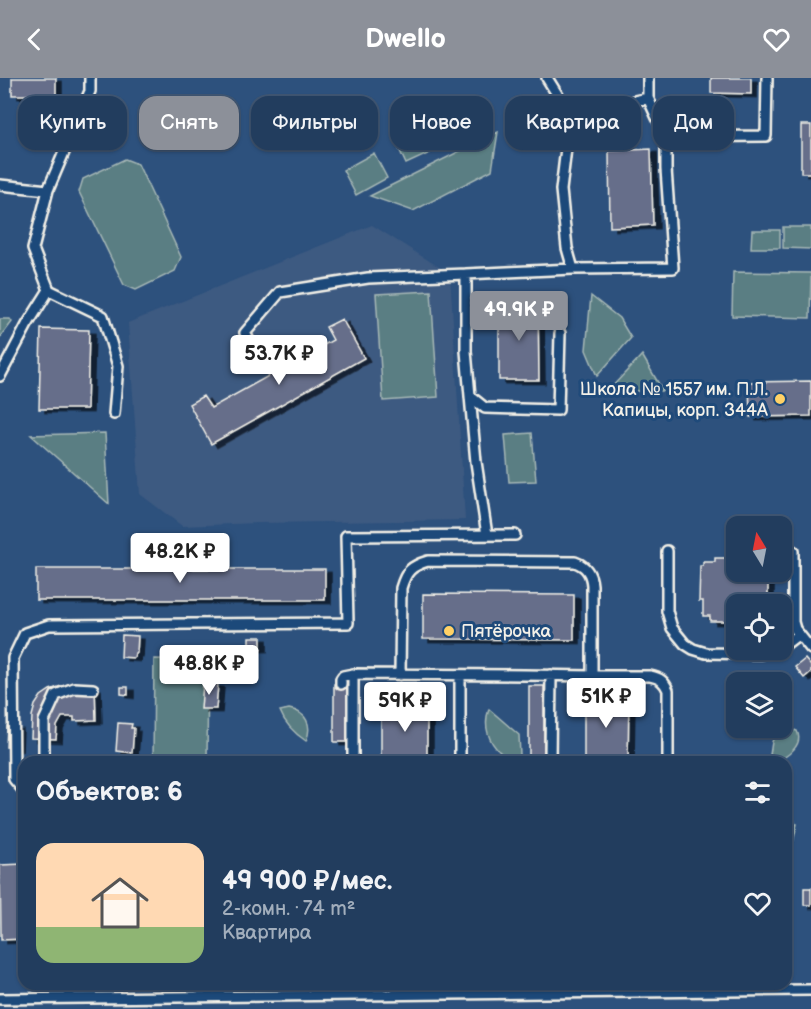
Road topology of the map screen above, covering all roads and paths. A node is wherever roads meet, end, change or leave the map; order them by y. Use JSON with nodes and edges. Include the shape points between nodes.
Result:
{"nodes":[{"id":1,"x":90,"y":78,"type":"edge"},
{"id":2,"x":547,"y":78,"type":"edge"},
{"id":3,"x":648,"y":78,"type":"edge"},
{"id":4,"x":767,"y":78,"type":"edge"},
{"id":5,"x":558,"y":96,"type":"edge"},
{"id":6,"x":648,"y":98,"type":"junction"},
{"id":7,"x":641,"y":100,"type":"edge"},
{"id":8,"x":653,"y":109,"type":"edge"},
{"id":9,"x":734,"y":136,"type":"edge"},
{"id":10,"x":566,"y":150,"type":"edge"},
{"id":11,"x":666,"y":150,"type":"edge"},
{"id":12,"x":0,"y":186,"type":"edge"},
{"id":13,"x":48,"y":190,"type":"junction"},
{"id":14,"x":573,"y":269,"type":"junction"},
{"id":15,"x":466,"y":274,"type":"junction"},
{"id":16,"x":49,"y":290,"type":"junction"},
{"id":17,"x":560,"y":333,"type":"dead end"},
{"id":18,"x":258,"y":357,"type":"dead end"},
{"id":19,"x":0,"y":376,"type":"edge"},
{"id":20,"x":470,"y":396,"type":"junction"},
{"id":21,"x":114,"y":414,"type":"dead end"},
{"id":22,"x":487,"y":535,"type":"junction"},
{"id":23,"x":515,"y":535,"type":"dead end"},
{"id":24,"x":667,"y":550,"type":"dead end"},
{"id":25,"x":794,"y":551,"type":"dead end"},
{"id":26,"x":799,"y":634,"type":"junction"},
{"id":27,"x":792,"y":639,"type":"edge"},
{"id":28,"x":811,"y":649,"type":"edge"},
{"id":29,"x":726,"y":653,"type":"edge"},
{"id":30,"x":353,"y":674,"type":"junction"},
{"id":31,"x":400,"y":675,"type":"junction"},
{"id":32,"x":460,"y":675,"type":"junction"},
{"id":33,"x":537,"y":675,"type":"junction"},
{"id":34,"x":551,"y":675,"type":"junction"},
{"id":35,"x":592,"y":676,"type":"junction"},
{"id":36,"x":341,"y":684,"type":"dead end"},
{"id":37,"x":537,"y":686,"type":"dead end"},
{"id":38,"x":93,"y":689,"type":"dead end"},
{"id":39,"x":44,"y":756,"type":"edge"},
{"id":40,"x":353,"y":756,"type":"edge"},
{"id":41,"x":460,"y":756,"type":"edge"},
{"id":42,"x":550,"y":756,"type":"edge"},
{"id":43,"x":668,"y":756,"type":"edge"},
{"id":44,"x":18,"y":784,"type":"edge"},
{"id":45,"x":69,"y":990,"type":"edge"},
{"id":46,"x":238,"y":990,"type":"edge"},
{"id":47,"x":352,"y":990,"type":"edge"},
{"id":48,"x":458,"y":990,"type":"edge"},
{"id":49,"x":607,"y":990,"type":"edge"},
{"id":50,"x":792,"y":990,"type":"edge"},
{"id":51,"x":811,"y":990,"type":"edge"},
{"id":52,"x":238,"y":995,"type":"junction"},
{"id":53,"x":352,"y":995,"type":"junction"},
{"id":54,"x":458,"y":995,"type":"junction"},
{"id":55,"x":70,"y":998,"type":"junction"},
{"id":56,"x":0,"y":999,"type":"edge"}],
"edges":[{"from":1,"to":13,"type":"lane","via":[[90,91]]},
{"from":2,"to":5,"type":"lane"},
{"from":3,"to":6,"type":"lane"},
{"from":4,"to":9,"type":"lane","via":[[766,136]]},
{"from":6,"to":7,"type":"lane"},
{"from":6,"to":8,"type":"lane"},
{"from":10,"to":14,"type":"lane","via":[[561,190]]},
{"from":11,"to":14,"type":"lane","via":[[673,268]]},
{"from":12,"to":13,"type":"lane"},
{"from":13,"to":16,"type":"lane","via":[[33,249]]},
{"from":14,"to":15,"type":"lane"},
{"from":15,"to":18,"type":"lane","via":[[368,278],[280,292],[245,333]]},
{"from":15,"to":20,"type":"lane"},
{"from":16,"to":19,"type":"lane"},
{"from":16,"to":21,"type":"lane","via":[[103,316],[118,366]]},
{"from":17,"to":20,"type":"lane","via":[[558,410],[486,408]]},
{"from":20,"to":22,"type":"lane"},
{"from":22,"to":23,"type":"lane"},
{"from":22,"to":44,"type":"lane","via":[[346,536],[348,623],[49,625],[25,633],[13,658],[14,779]]},
{"from":24,"to":29,"type":"lane","via":[[667,611],[672,628],[693,649]]},
{"from":25,"to":26,"type":"lane","via":[[793,622]]},
{"from":26,"to":27,"type":"lane"},
{"from":26,"to":28,"type":"lane"},
{"from":30,"to":31,"type":"lane"},
{"from":30,"to":36,"type":"lane","via":[[342,676]]},
{"from":30,"to":40,"type":"lane"},
{"from":31,"to":32,"type":"lane"},
{"from":31,"to":35,"type":"lane","via":[[401,588],[408,571],[429,561],[581,564],[591,578]]},
{"from":32,"to":33,"type":"lane"},
{"from":32,"to":41,"type":"lane"},
{"from":33,"to":34,"type":"lane"},
{"from":33,"to":37,"type":"lane"},
{"from":34,"to":35,"type":"lane"},
{"from":34,"to":42,"type":"lane"},
{"from":35,"to":43,"type":"lane","via":[[650,676],[664,682],[668,690]]},
{"from":38,"to":39,"type":"lane","via":[[75,688],[56,695],[44,721]]},
{"from":45,"to":55,"type":"lane"},
{"from":46,"to":52,"type":"lane"},
{"from":47,"to":53,"type":"lane"},
{"from":48,"to":54,"type":"lane"},
{"from":49,"to":54,"type":"lane"},
{"from":50,"to":51,"type":"lane"},
{"from":52,"to":53,"type":"lane"},
{"from":52,"to":55,"type":"lane"},
{"from":53,"to":54,"type":"lane"},
{"from":55,"to":56,"type":"lane"}]}
